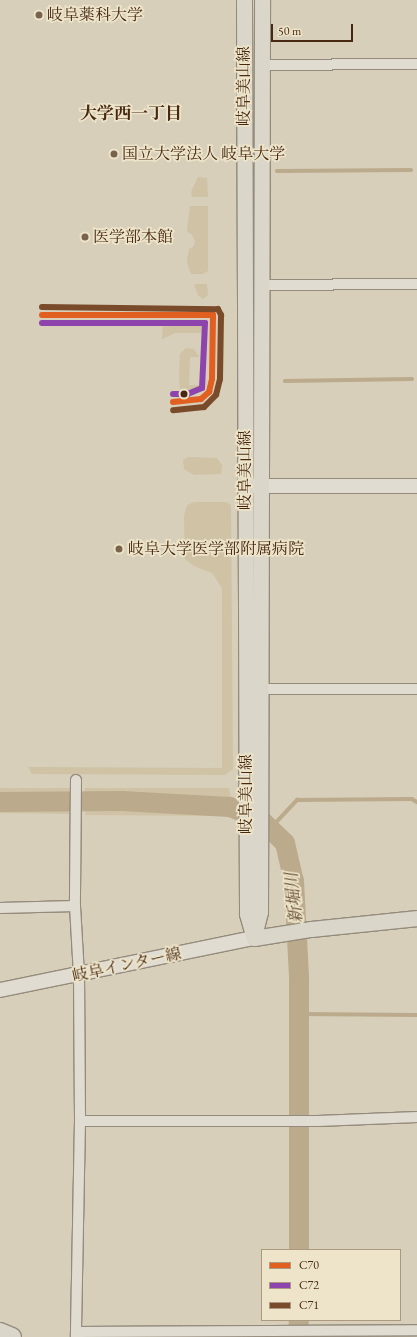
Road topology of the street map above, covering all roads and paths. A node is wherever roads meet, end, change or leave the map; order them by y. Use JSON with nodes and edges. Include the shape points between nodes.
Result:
{"nodes":[{"id":1,"x":244,"y":0,"type":"edge"},
{"id":2,"x":262,"y":0,"type":"edge"},
{"id":3,"x":417,"y":64,"type":"edge"},
{"id":4,"x":262,"y":65,"type":"junction"},
{"id":5,"x":417,"y":284,"type":"edge"},
{"id":6,"x":262,"y":285,"type":"junction"},
{"id":7,"x":245,"y":486,"type":"junction"},
{"id":8,"x":261,"y":486,"type":"junction"},
{"id":9,"x":417,"y":486,"type":"edge"},
{"id":10,"x":260,"y":689,"type":"junction"},
{"id":11,"x":417,"y":689,"type":"edge"},
{"id":12,"x":76,"y":780,"type":"dead end"},
{"id":13,"x":253,"y":790,"type":"junction"},
{"id":14,"x":75,"y":906,"type":"junction"},
{"id":15,"x":0,"y":908,"type":"edge"},
{"id":16,"x":417,"y":918,"type":"edge"},
{"id":17,"x":254,"y":938,"type":"junction"},
{"id":18,"x":79,"y":975,"type":"junction"},
{"id":19,"x":0,"y":990,"type":"edge"},
{"id":20,"x":417,"y":1117,"type":"edge"},
{"id":21,"x":80,"y":1121,"type":"junction"},
{"id":22,"x":417,"y":1330,"type":"edge"},
{"id":23,"x":0,"y":1332,"type":"edge"},
{"id":24,"x":76,"y":1335,"type":"edge"},
{"id":25,"x":12,"y":1337,"type":"edge"}],
"edges":[{"from":1,"to":7,"type":"main road","name":"岐阜美山線"},
{"from":2,"to":4,"type":"main road","name":"岐阜美山線"},
{"from":3,"to":4,"type":"street"},
{"from":4,"to":6,"type":"main road","name":"岐阜美山線"},
{"from":5,"to":6,"type":"street"},
{"from":6,"to":8,"type":"main road","name":"岐阜美山線"},
{"from":7,"to":8,"type":"main road"},
{"from":7,"to":13,"type":"main road","name":"岐阜美山線"},
{"from":8,"to":9,"type":"main road"},
{"from":8,"to":10,"type":"main road","name":"岐阜美山線"},
{"from":10,"to":11,"type":"street"},
{"from":10,"to":13,"type":"main road","name":"岐阜美山線"},
{"from":12,"to":14,"type":"street"},
{"from":13,"to":17,"type":"main road","name":"岐阜美山線","via":[[260,837],[260,912]]},
{"from":13,"to":17,"type":"main road","name":"岐阜美山線","via":[[247,826],[247,914]]},
{"from":14,"to":15,"type":"street"},
{"from":14,"to":18,"type":"street"},
{"from":16,"to":17,"type":"main road"},
{"from":17,"to":18,"type":"main road","name":"岐阜インター線"},
{"from":18,"to":19,"type":"main road","name":"岐阜インター線"},
{"from":18,"to":21,"type":"street"},
{"from":20,"to":21,"type":"street"},
{"from":21,"to":24,"type":"street"},
{"from":22,"to":24,"type":"street"},
{"from":23,"to":25,"type":"highway"}]}
